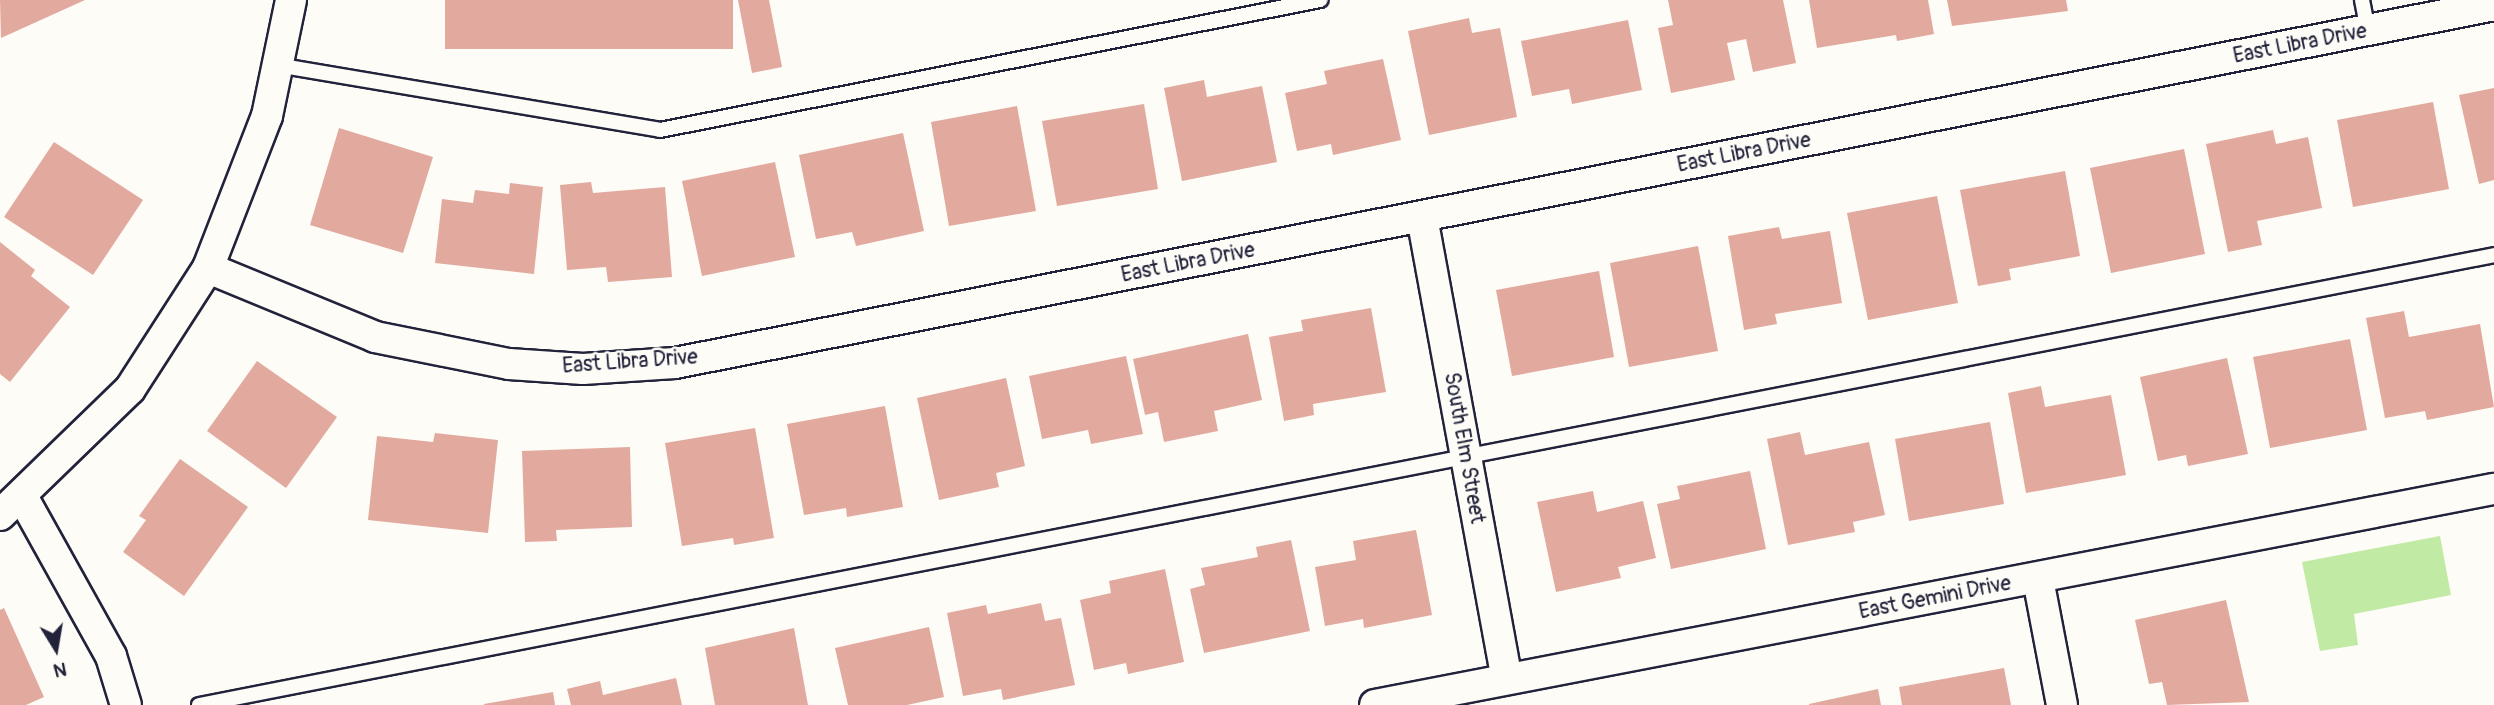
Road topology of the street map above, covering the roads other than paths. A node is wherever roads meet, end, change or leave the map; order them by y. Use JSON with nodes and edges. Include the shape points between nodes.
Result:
{"nodes":[{"id":1,"x":291,"y":0,"type":"edge"},
{"id":2,"x":1320,"y":0,"type":"edge"},
{"id":3,"x":2362,"y":0,"type":"edge"},
{"id":4,"x":2494,"y":5,"type":"edge"},
{"id":5,"x":2368,"y":30,"type":"junction"},
{"id":6,"x":277,"y":65,"type":"junction"},
{"id":7,"x":1422,"y":218,"type":"junction"},
{"id":8,"x":2494,"y":255,"type":"edge"},
{"id":9,"x":208,"y":268,"type":"junction"},
{"id":10,"x":1465,"y":456,"type":"junction"},
{"id":11,"x":2494,"y":489,"type":"edge"},
{"id":12,"x":12,"y":507,"type":"edge"},
{"id":13,"x":2038,"y":579,"type":"junction"},
{"id":14,"x":1507,"y":678,"type":"junction"},
{"id":15,"x":126,"y":705,"type":"edge"},
{"id":16,"x":199,"y":705,"type":"edge"},
{"id":17,"x":1375,"y":705,"type":"edge"},
{"id":18,"x":2062,"y":705,"type":"edge"}],
"edges":[{"from":1,"to":6,"type":"street"},
{"from":2,"to":6,"type":"lane","via":[[660,130]]},
{"from":3,"to":5,"type":"lane"},
{"from":4,"to":5,"type":"street","name":"East Libra Drive"},
{"from":5,"to":7,"type":"street","name":"East Libra Drive"},
{"from":6,"to":9,"type":"street","via":[[267,116]]},
{"from":7,"to":9,"type":"street","name":"East Libra Drive","via":[[675,363],[583,369],[509,364],[375,337]]},
{"from":7,"to":10,"type":"street","name":"South Elm Street"},
{"from":8,"to":10,"type":"lane"},
{"from":9,"to":12,"type":"street","via":[[130,389]]},
{"from":10,"to":14,"type":"street","name":"South Elm Street"},
{"from":10,"to":16,"type":"lane"},
{"from":11,"to":13,"type":"street","name":"East Gemini Drive"},
{"from":12,"to":15,"type":"street","via":[[111,656]]},
{"from":13,"to":14,"type":"street","name":"East Gemini Drive"},
{"from":13,"to":18,"type":"street"},
{"from":14,"to":17,"type":"street","name":"East Gemini Drive"}]}
